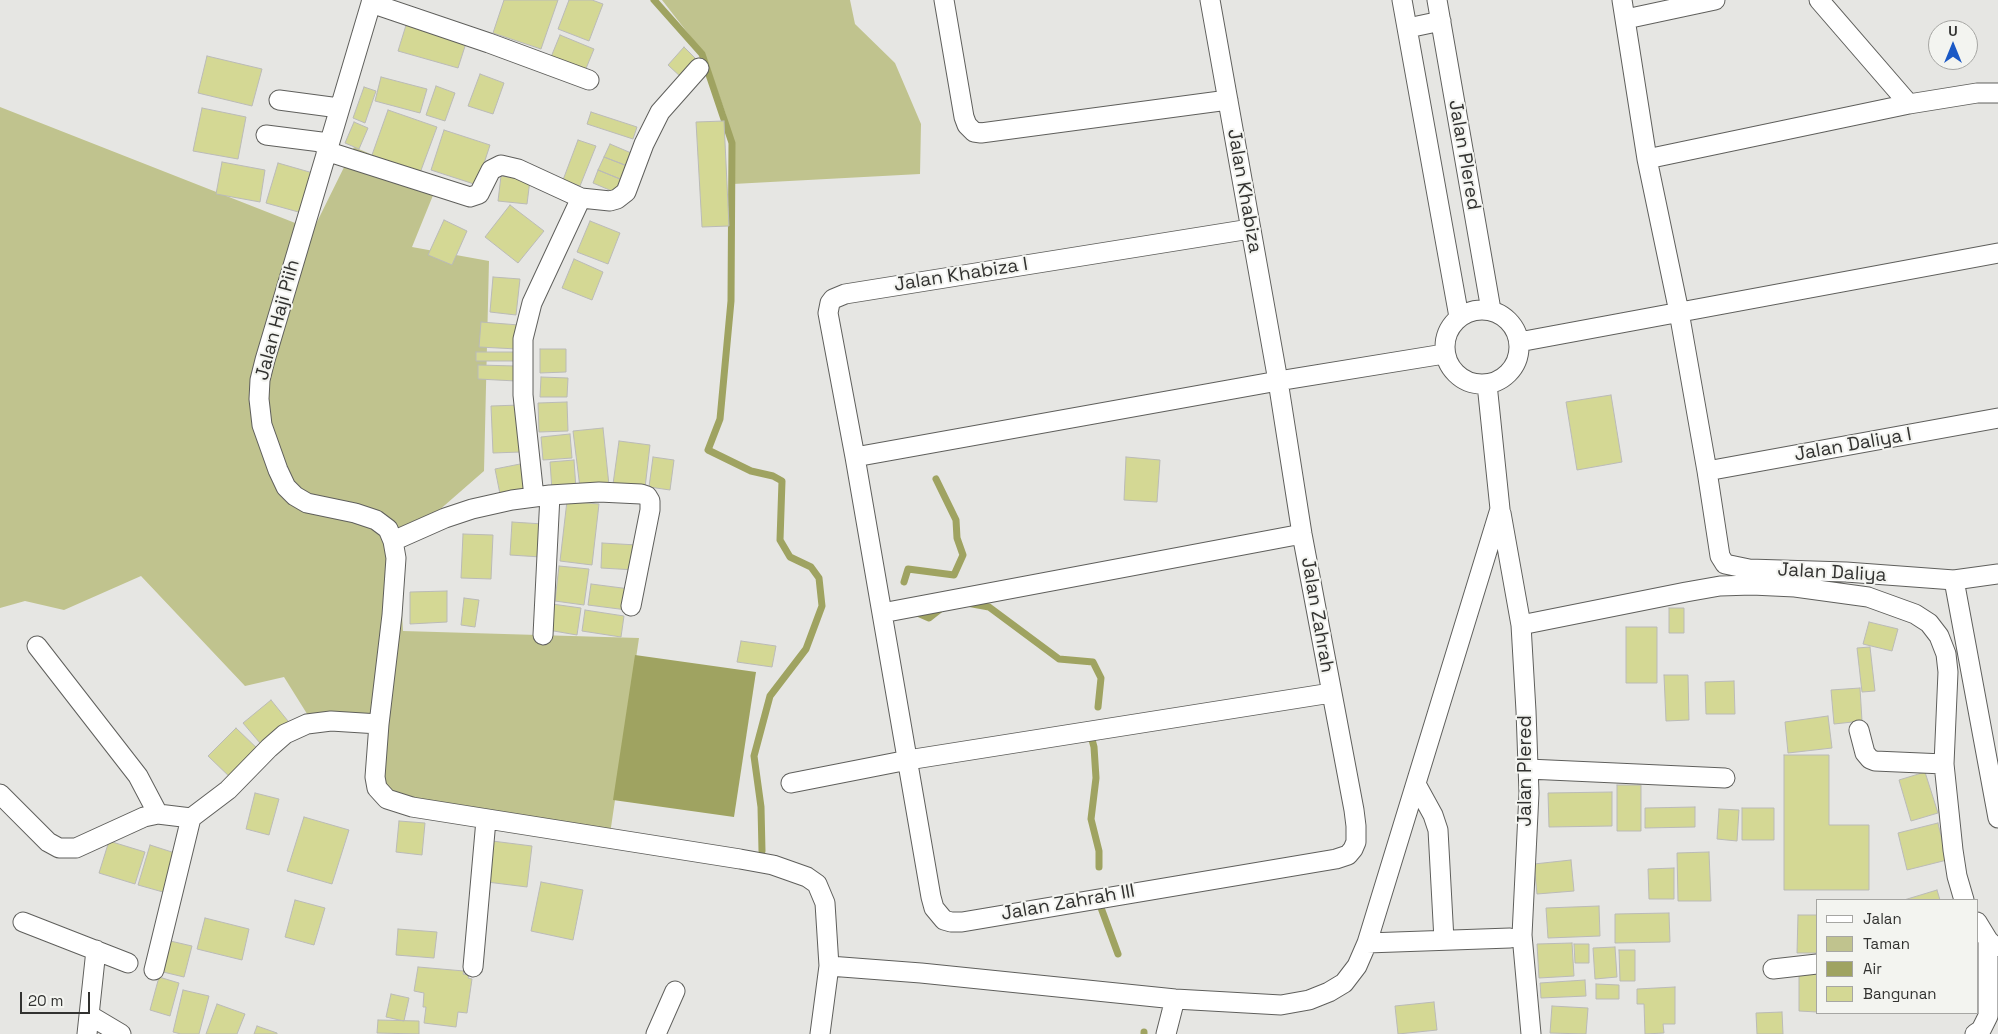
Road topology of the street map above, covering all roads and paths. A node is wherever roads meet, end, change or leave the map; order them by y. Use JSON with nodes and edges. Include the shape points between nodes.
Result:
{"nodes":[{"id":1,"x":944,"y":0,"type":"edge"},
{"id":2,"x":1210,"y":0,"type":"edge"},
{"id":3,"x":1402,"y":0,"type":"edge"},
{"id":4,"x":1437,"y":0,"type":"edge"},
{"id":5,"x":1622,"y":0,"type":"edge"},
{"id":6,"x":1715,"y":0,"type":"edge"},
{"id":7,"x":1819,"y":0,"type":"edge"},
{"id":8,"x":372,"y":1,"type":"edge"},
{"id":9,"x":1626,"y":19,"type":"junction"},
{"id":10,"x":1441,"y":21,"type":"junction"},
{"id":11,"x":1408,"y":28,"type":"junction"},
{"id":12,"x":699,"y":68,"type":"dead end"},
{"id":13,"x":588,"y":80,"type":"dead end"},
{"id":14,"x":1998,"y":93,"type":"edge"},
{"id":15,"x":279,"y":100,"type":"dead end"},
{"id":16,"x":1228,"y":100,"type":"junction"},
{"id":17,"x":1909,"y":104,"type":"junction"},
{"id":18,"x":339,"y":108,"type":"junction"},
{"id":19,"x":266,"y":135,"type":"dead end"},
{"id":20,"x":328,"y":147,"type":"junction"},
{"id":21,"x":1647,"y":159,"type":"junction"},
{"id":22,"x":581,"y":198,"type":"junction"},
{"id":23,"x":1250,"y":229,"type":"junction"},
{"id":24,"x":1998,"y":253,"type":"edge"},
{"id":25,"x":1491,"y":310,"type":"junction"},
{"id":26,"x":1678,"y":312,"type":"junction"},
{"id":27,"x":1459,"y":317,"type":"junction"},
{"id":28,"x":1519,"y":342,"type":"junction"},
{"id":29,"x":1444,"y":354,"type":"junction"},
{"id":30,"x":1278,"y":381,"type":"junction"},
{"id":31,"x":1487,"y":384,"type":"junction"},
{"id":32,"x":1998,"y":418,"type":"edge"},
{"id":33,"x":856,"y":456,"type":"junction"},
{"id":34,"x":1707,"y":471,"type":"junction"},
{"id":35,"x":542,"y":496,"type":"junction"},
{"id":36,"x":1500,"y":510,"type":"junction"},
{"id":37,"x":1302,"y":534,"type":"junction"},
{"id":38,"x":393,"y":541,"type":"junction"},
{"id":39,"x":1998,"y":574,"type":"edge"},
{"id":40,"x":1954,"y":580,"type":"junction"},
{"id":41,"x":631,"y":606,"type":"dead end"},
{"id":42,"x":882,"y":614,"type":"junction"},
{"id":43,"x":1521,"y":625,"type":"junction"},
{"id":44,"x":542,"y":634,"type":"dead end"},
{"id":45,"x":37,"y":646,"type":"dead end"},
{"id":46,"x":1331,"y":693,"type":"junction"},
{"id":47,"x":379,"y":724,"type":"junction"},
{"id":48,"x":1859,"y":730,"type":"dead end"},
{"id":49,"x":1991,"y":742,"type":"edge"},
{"id":50,"x":908,"y":760,"type":"junction"},
{"id":51,"x":1944,"y":764,"type":"junction"},
{"id":52,"x":1528,"y":769,"type":"junction"},
{"id":53,"x":1725,"y":778,"type":"dead end"},
{"id":54,"x":791,"y":783,"type":"dead end"},
{"id":55,"x":1416,"y":784,"type":"junction"},
{"id":56,"x":0,"y":794,"type":"edge"},
{"id":57,"x":158,"y":814,"type":"junction"},
{"id":58,"x":191,"y":818,"type":"junction"},
{"id":59,"x":1998,"y":818,"type":"edge"},
{"id":60,"x":486,"y":820,"type":"junction"},
{"id":61,"x":1353,"y":849,"type":"joint"},
{"id":62,"x":1964,"y":899,"type":"edge"},
{"id":63,"x":23,"y":922,"type":"dead end"},
{"id":64,"x":1985,"y":936,"type":"edge"},
{"id":65,"x":1510,"y":938,"type":"dead end"},
{"id":66,"x":1444,"y":940,"type":"junction"},
{"id":67,"x":1367,"y":943,"type":"junction"},
{"id":68,"x":96,"y":950,"type":"junction"},
{"id":69,"x":128,"y":962,"type":"dead end"},
{"id":70,"x":1816,"y":964,"type":"edge"},
{"id":71,"x":829,"y":966,"type":"junction"},
{"id":72,"x":473,"y":967,"type":"dead end"},
{"id":73,"x":1773,"y":969,"type":"dead end"},
{"id":74,"x":154,"y":970,"type":"dead end"},
{"id":75,"x":675,"y":991,"type":"dead end"},
{"id":76,"x":1175,"y":999,"type":"junction"},
{"id":77,"x":89,"y":1015,"type":"junction"},
{"id":78,"x":87,"y":1034,"type":"edge"},
{"id":79,"x":122,"y":1034,"type":"edge"},
{"id":80,"x":656,"y":1034,"type":"edge"},
{"id":81,"x":820,"y":1034,"type":"edge"},
{"id":82,"x":1166,"y":1034,"type":"edge"},
{"id":83,"x":1530,"y":1034,"type":"edge"},
{"id":84,"x":1975,"y":1034,"type":"edge"}],
"edges":[{"from":1,"to":16,"type":"street","via":[[964,117],[966,125],[974,132]]},
{"from":2,"to":16,"type":"street","name":"Jalan Khabiza"},
{"from":3,"to":11,"type":"street"},
{"from":4,"to":10,"type":"street","name":"Jalan Plered"},
{"from":5,"to":9,"type":"street","name":"Jalan Daliya"},
{"from":6,"to":9,"type":"street"},
{"from":7,"to":17,"type":"street"},
{"from":8,"to":13,"type":"street"},
{"from":8,"to":18,"type":"street","name":"Jalan Haji Piih"},
{"from":9,"to":21,"type":"street","name":"Jalan Daliya"},
{"from":10,"to":11,"type":"street"},
{"from":10,"to":25,"type":"street","name":"Jalan Plered"},
{"from":11,"to":27,"type":"street"},
{"from":12,"to":22,"type":"street","via":[[660,112],[646,138],[626,192],[610,200]]},
{"from":14,"to":17,"type":"street","via":[[1977,93]]},
{"from":15,"to":18,"type":"street"},
{"from":16,"to":23,"type":"street","name":"Jalan Khabiza"},
{"from":17,"to":21,"type":"street"},
{"from":18,"to":20,"type":"street","name":"Jalan Haji Piih"},
{"from":19,"to":20,"type":"street"},
{"from":20,"to":22,"type":"street","via":[[470,197],[479,194],[492,170],[501,166],[518,169]]},
{"from":20,"to":38,"type":"street","name":"Jalan Haji Piih","via":[[262,374],[260,414],[278,470],[286,487],[295,496],[307,503],[376,520],[388,529]]},
{"from":21,"to":26,"type":"street","name":"Jalan Daliya"},
{"from":22,"to":35,"type":"street","via":[[532,303],[523,339],[523,394]]},
{"from":23,"to":30,"type":"street","name":"Jalan Khabiza"},
{"from":23,"to":33,"type":"street","name":"Jalan Khabiza I","via":[[845,294],[833,299],[828,313]]},
{"from":24,"to":26,"type":"street"},
{"from":25,"to":27,"type":"street","via":[[1474,310]]},
{"from":25,"to":28,"type":"street","via":[[1514,328]]},
{"from":26,"to":28,"type":"street"},
{"from":26,"to":34,"type":"street","name":"Jalan Daliya"},
{"from":27,"to":29,"type":"street","via":[[1444,339]]},
{"from":28,"to":31,"type":"street","via":[[1518,356],[1512,369],[1501,379]]},
{"from":29,"to":30,"type":"street"},
{"from":29,"to":31,"type":"street","via":[[1459,377],[1472,383]]},
{"from":30,"to":33,"type":"street"},
{"from":30,"to":37,"type":"street","name":"Jalan Zahrah"},
{"from":31,"to":36,"type":"street","name":"Jalan Plered"},
{"from":32,"to":34,"type":"street","name":"Jalan Daliya I"},
{"from":33,"to":42,"type":"street","name":"Jalan Zahrah III"},
{"from":34,"to":40,"type":"street","name":"Jalan Daliya","via":[[1720,556],[1725,564],[1750,569]]},
{"from":35,"to":38,"type":"street","via":[[472,509]]},
{"from":35,"to":41,"type":"street","via":[[599,492],[647,496],[650,510]]},
{"from":35,"to":44,"type":"street"},
{"from":36,"to":43,"type":"street","name":"Jalan Plered"},
{"from":36,"to":55,"type":"street"},
{"from":37,"to":42,"type":"street"},
{"from":37,"to":46,"type":"street","name":"Jalan Zahrah"},
{"from":38,"to":47,"type":"street","via":[[396,558],[392,616]]},
{"from":39,"to":40,"type":"street"},
{"from":40,"to":49,"type":"street"},
{"from":42,"to":50,"type":"street","name":"Jalan Zahrah III"},
{"from":43,"to":51,"type":"street","via":[[1720,586],[1795,587],[1868,597],[1916,614],[1939,636],[1948,672]]},
{"from":43,"to":52,"type":"street","name":"Jalan Plered"},
{"from":45,"to":57,"type":"street","via":[[138,776]]},
{"from":46,"to":50,"type":"street"},
{"from":46,"to":61,"type":"street","name":"Jalan Zahrah","via":[[1356,826]]},
{"from":47,"to":58,"type":"street","via":[[331,721],[307,724],[285,734],[234,784]]},
{"from":47,"to":60,"type":"street","via":[[375,777],[377,788],[387,799]]},
{"from":48,"to":51,"type":"street","via":[[1865,753],[1875,761]]},
{"from":49,"to":59,"type":"street"},
{"from":50,"to":54,"type":"street"},
{"from":50,"to":61,"type":"street","name":"Jalan Zahrah III","via":[[932,898],[938,915],[950,922],[1336,858],[1348,855]]},
{"from":51,"to":62,"type":"street","via":[[1953,850]]},
{"from":52,"to":53,"type":"street"},
{"from":52,"to":83,"type":"street","name":"Jalan Plered","via":[[1522,935]]},
{"from":55,"to":66,"type":"street","via":[[1438,830]]},
{"from":55,"to":67,"type":"street"},
{"from":56,"to":57,"type":"street","via":[[48,842],[59,848],[84,846],[134,820]]},
{"from":57,"to":58,"type":"street"},
{"from":58,"to":74,"type":"street"},
{"from":60,"to":71,"type":"street","via":[[740,858],[807,877],[817,884],[825,903]]},
{"from":60,"to":72,"type":"street"},
{"from":63,"to":68,"type":"street"},
{"from":64,"to":84,"type":"street","via":[[1988,1016],[1981,1030]]},
{"from":65,"to":66,"type":"street"},
{"from":66,"to":67,"type":"street"},
{"from":67,"to":76,"type":"street","via":[[1357,966],[1344,983],[1310,1000],[1281,1005]]},
{"from":68,"to":69,"type":"street"},
{"from":68,"to":77,"type":"street"},
{"from":70,"to":73,"type":"street"},
{"from":71,"to":76,"type":"street"},
{"from":71,"to":81,"type":"street"},
{"from":75,"to":80,"type":"street"},
{"from":76,"to":82,"type":"street"},
{"from":77,"to":78,"type":"street"},
{"from":77,"to":79,"type":"street"}]}
